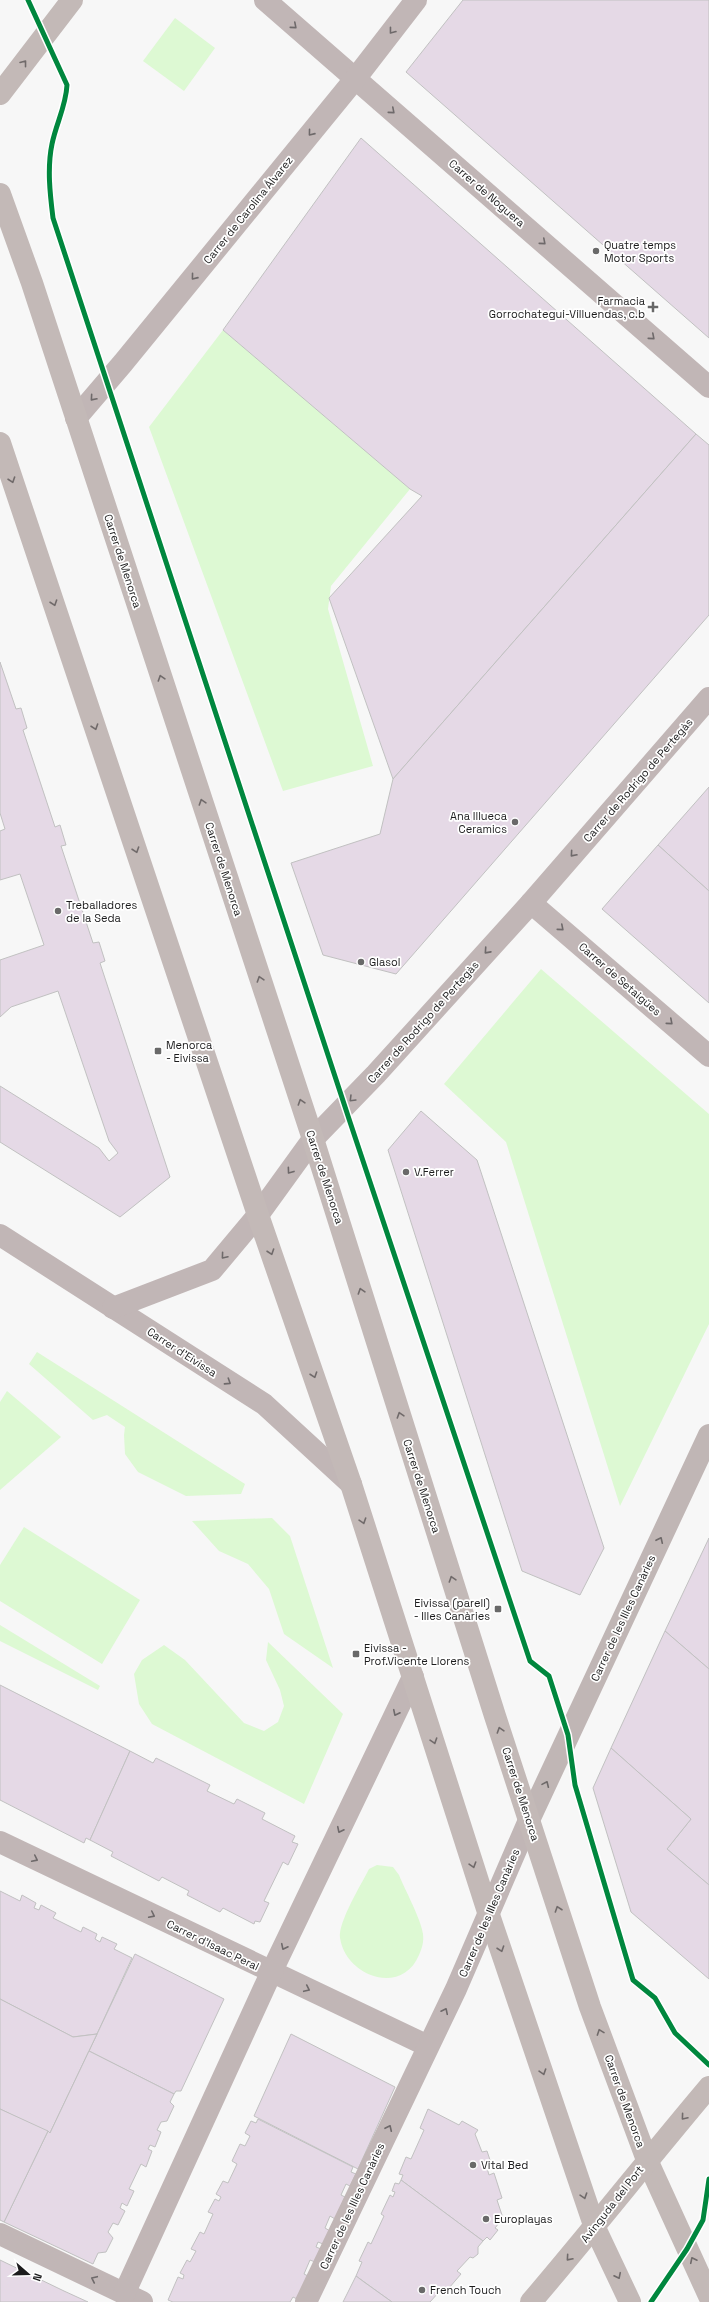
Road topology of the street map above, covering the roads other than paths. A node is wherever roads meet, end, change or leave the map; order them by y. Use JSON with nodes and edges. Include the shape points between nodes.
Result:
{"nodes":[{"id":1,"x":72,"y":0,"type":"edge"},
{"id":2,"x":265,"y":0,"type":"edge"},
{"id":3,"x":416,"y":0,"type":"edge"},
{"id":4,"x":355,"y":79,"type":"junction"},
{"id":5,"x":0,"y":94,"type":"edge"},
{"id":6,"x":0,"y":194,"type":"edge"},
{"id":7,"x":709,"y":387,"type":"edge"},
{"id":8,"x":76,"y":418,"type":"junction"},
{"id":9,"x":0,"y":443,"type":"edge"},
{"id":10,"x":709,"y":698,"type":"edge"},
{"id":11,"x":531,"y":903,"type":"junction"},
{"id":12,"x":709,"y":1056,"type":"edge"},
{"id":13,"x":313,"y":1139,"type":"junction"},
{"id":14,"x":258,"y":1215,"type":"junction"},
{"id":15,"x":0,"y":1235,"type":"edge"},
{"id":16,"x":113,"y":1308,"type":"junction"},
{"id":17,"x":709,"y":1435,"type":"edge"},
{"id":18,"x":352,"y":1484,"type":"junction"},
{"id":19,"x":413,"y":1678,"type":"junction"},
{"id":20,"x":529,"y":1820,"type":"junction"},
{"id":21,"x":0,"y":1842,"type":"edge"},
{"id":22,"x":488,"y":1912,"type":"junction"},
{"id":23,"x":271,"y":1973,"type":"junction"},
{"id":24,"x":428,"y":2046,"type":"junction"},
{"id":25,"x":709,"y":2087,"type":"edge"},
{"id":26,"x":647,"y":2160,"type":"junction"},
{"id":27,"x":594,"y":2228,"type":"junction"},
{"id":28,"x":0,"y":2234,"type":"edge"},
{"id":29,"x":709,"y":2296,"type":"edge"},
{"id":30,"x":133,"y":2298,"type":"edge"},
{"id":31,"x":306,"y":2302,"type":"edge"},
{"id":32,"x":530,"y":2302,"type":"edge"},
{"id":33,"x":630,"y":2302,"type":"edge"}],
"edges":[{"from":5,"to":1,"type":"main road","one_way":true},
{"from":2,"to":4,"type":"street","name":"Carrer de Noguera","one_way":true},
{"from":3,"to":4,"type":"street","name":"Carrer de Carolina Álvarez","one_way":true},
{"from":4,"to":7,"type":"street","name":"Carrer de Noguera","one_way":true},
{"from":4,"to":8,"type":"street","name":"Carrer de Carolina Álvarez","one_way":true},
{"from":6,"to":8,"type":"main road","name":"Carrer de Menorca"},
{"from":13,"to":8,"type":"main road","name":"Carrer de Menorca","one_way":true},
{"from":9,"to":14,"type":"main road","one_way":true},
{"from":10,"to":11,"type":"street","name":"Carrer de Rodrigo de Pertegàs","one_way":true},
{"from":11,"to":12,"type":"street","name":"Carrer de Setaigües","one_way":true},
{"from":11,"to":13,"type":"street","name":"Carrer de Rodrigo de Pertegàs","one_way":true,"via":[[376,1074]]},
{"from":13,"to":14,"type":"street","name":"Carrer de Rodrigo de Pertegàs","one_way":true},
{"from":20,"to":13,"type":"main road","name":"Carrer de Menorca","one_way":true},
{"from":14,"to":16,"type":"street","name":"Carrer de Rodrigo de Pertegàs","one_way":true,"via":[[212,1270]]},
{"from":14,"to":18,"type":"main road","one_way":true},
{"from":15,"to":16,"type":"street","name":"Carrer d'Eivissa"},
{"from":16,"to":18,"type":"street","name":"Carrer d'Eivissa","one_way":true,"via":[[264,1404]]},
{"from":20,"to":17,"type":"street","name":"Carrer de les Illes Canàries","one_way":true},
{"from":18,"to":19,"type":"main road","one_way":true},
{"from":19,"to":22,"type":"main road","one_way":true},
{"from":19,"to":23,"type":"street","one_way":true},
{"from":20,"to":22,"type":"street","name":"Carrer de les Illes Canàries"},
{"from":26,"to":20,"type":"main road","name":"Carrer de Menorca","one_way":true,"via":[[590,2007]]},
{"from":21,"to":23,"type":"street","name":"Carrer d'Isaac Peral","one_way":true},
{"from":24,"to":22,"type":"street","name":"Carrer de les Illes Canàries","one_way":true,"via":[[456,1989]]},
{"from":22,"to":27,"type":"main road","one_way":true},
{"from":23,"to":24,"type":"street","name":"Carrer d'Isaac Peral","one_way":true},
{"from":23,"to":30,"type":"street"},
{"from":31,"to":24,"type":"street","name":"Carrer de les Illes Canàries","one_way":true},
{"from":25,"to":26,"type":"main road","name":"Avinguda del Port","one_way":true},
{"from":26,"to":27,"type":"main road","name":"Avinguda del Port"},
{"from":29,"to":26,"type":"main road","name":"Carrer de Menorca","one_way":true},
{"from":27,"to":32,"type":"main road","name":"Avinguda del Port","one_way":true},
{"from":27,"to":33,"type":"main road","one_way":true},
{"from":30,"to":28,"type":"street","one_way":true}]}
